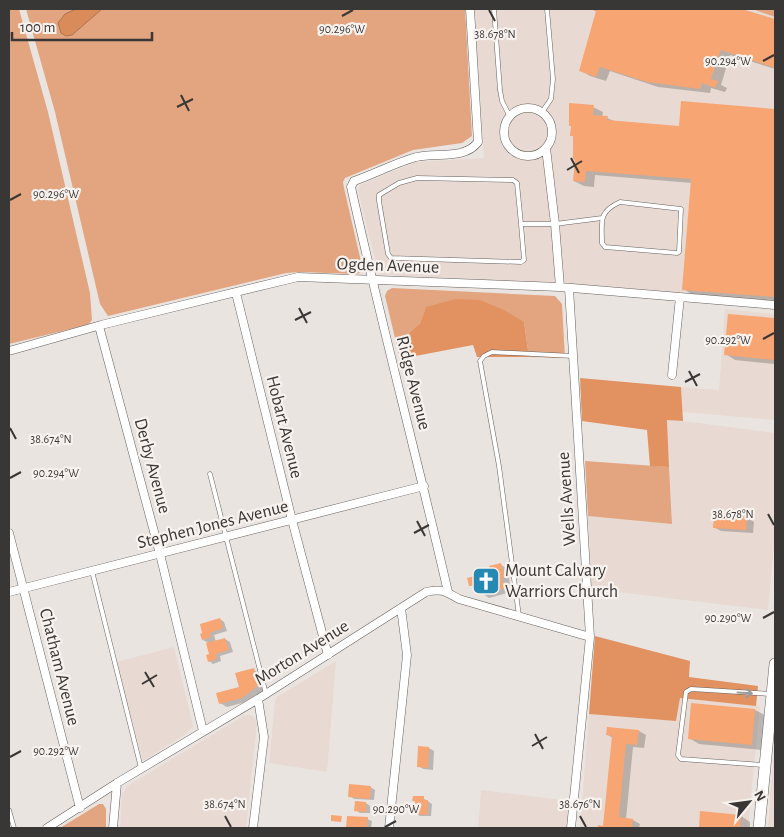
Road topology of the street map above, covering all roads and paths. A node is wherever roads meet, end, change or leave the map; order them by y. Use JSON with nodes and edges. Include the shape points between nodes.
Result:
{"nodes":[{"id":1,"x":470,"y":9,"type":"edge"},
{"id":2,"x":494,"y":9,"type":"edge"},
{"id":3,"x":547,"y":9,"type":"edge"},
{"id":4,"x":542,"y":112,"type":"junction"},
{"id":5,"x":510,"y":117,"type":"junction"},
{"id":6,"x":546,"y":148,"type":"junction"},
{"id":7,"x":602,"y":218,"type":"junction"},
{"id":8,"x":521,"y":224,"type":"junction"},
{"id":9,"x":555,"y":224,"type":"junction"},
{"id":10,"x":372,"y":281,"type":"junction"},
{"id":11,"x":565,"y":287,"type":"junction"},
{"id":12,"x":236,"y":293,"type":"junction"},
{"id":13,"x":680,"y":297,"type":"junction"},
{"id":14,"x":775,"y":304,"type":"edge"},
{"id":15,"x":99,"y":326,"type":"junction"},
{"id":16,"x":9,"y":351,"type":"edge"},
{"id":17,"x":573,"y":356,"type":"junction"},
{"id":18,"x":672,"y":375,"type":"dead end"},
{"id":19,"x":210,"y":474,"type":"dead end"},
{"id":20,"x":424,"y":486,"type":"junction"},
{"id":21,"x":292,"y":520,"type":"junction"},
{"id":22,"x":9,"y":533,"type":"edge"},
{"id":23,"x":226,"y":537,"type":"junction"},
{"id":24,"x":160,"y":554,"type":"junction"},
{"id":25,"x":92,"y":571,"type":"junction"},
{"id":26,"x":23,"y":588,"type":"junction"},
{"id":27,"x":9,"y":592,"type":"edge"},
{"id":28,"x":448,"y":592,"type":"junction"},
{"id":29,"x":400,"y":608,"type":"junction"},
{"id":30,"x":519,"y":616,"type":"junction"},
{"id":31,"x":590,"y":637,"type":"junction"},
{"id":32,"x":328,"y":655,"type":"junction"},
{"id":33,"x":775,"y":664,"type":"edge"},
{"id":34,"x":266,"y":694,"type":"junction"},
{"id":35,"x":258,"y":699,"type":"junction"},
{"id":36,"x":773,"y":702,"type":"edge"},
{"id":37,"x":203,"y":731,"type":"junction"},
{"id":38,"x":766,"y":765,"type":"junction"},
{"id":39,"x":141,"y":769,"type":"junction"},
{"id":40,"x":117,"y":784,"type":"junction"},
{"id":41,"x":80,"y":808,"type":"junction"},
{"id":42,"x":9,"y":810,"type":"edge"},
{"id":43,"x":14,"y":828,"type":"edge"},
{"id":44,"x":47,"y":828,"type":"edge"},
{"id":45,"x":113,"y":828,"type":"edge"},
{"id":46,"x":253,"y":828,"type":"edge"},
{"id":47,"x":389,"y":828,"type":"edge"},
{"id":48,"x":572,"y":828,"type":"edge"},
{"id":49,"x":758,"y":828,"type":"edge"}],
"edges":[{"from":1,"to":10,"type":"street","name":"Ridge Avenue","via":[[478,142],[466,152],[416,157],[354,182],[351,187]]},
{"from":2,"to":5,"type":"lane","via":[[500,90]]},
{"from":3,"to":4,"type":"lane","via":[[553,79],[551,99]]},
{"from":4,"to":5,"type":"street","via":[[527,108]]},
{"from":4,"to":6,"type":"street","via":[[548,118],[552,133]]},
{"from":5,"to":6,"type":"street","via":[[505,135],[512,149],[533,155]]},
{"from":6,"to":9,"type":"street","name":"Wells Avenue"},
{"from":7,"to":7,"type":"lane","via":[[602,243],[605,247],[679,252],[681,209],[620,202],[609,207]]},
{"from":7,"to":9,"type":"lane"},
{"from":8,"to":8,"type":"lane","via":[[517,183],[513,180],[416,178],[399,183],[379,195],[391,258],[521,262],[524,260]]},
{"from":8,"to":9,"type":"lane"},
{"from":9,"to":11,"type":"street","name":"Wells Avenue"},
{"from":10,"to":11,"type":"street","name":"Ogden Avenue"},
{"from":10,"to":12,"type":"street","name":"Ogden Avenue","via":[[298,277]]},
{"from":10,"to":20,"type":"street","name":"Ridge Avenue"},
{"from":11,"to":13,"type":"street","name":"Ogden Avenue"},
{"from":11,"to":17,"type":"street","name":"Wells Avenue"},
{"from":12,"to":15,"type":"street","name":"Ogden Avenue"},
{"from":12,"to":21,"type":"street","name":"Hobart Avenue"},
{"from":13,"to":14,"type":"street","name":"Ogden Avenue"},
{"from":13,"to":18,"type":"street"},
{"from":15,"to":16,"type":"street","name":"Ogden Avenue"},
{"from":15,"to":24,"type":"street","name":"Derby Avenue"},
{"from":17,"to":30,"type":"lane","via":[[492,352],[480,361]]},
{"from":17,"to":31,"type":"street","name":"Wells Avenue"},
{"from":19,"to":23,"type":"lane"},
{"from":20,"to":21,"type":"street","name":"Stephen Jones Avenue"},
{"from":20,"to":28,"type":"street","name":"Ridge Avenue"},
{"from":21,"to":23,"type":"street","name":"Stephen Jones Avenue"},
{"from":21,"to":32,"type":"street","name":"Hobart Avenue"},
{"from":22,"to":26,"type":"street","name":"Chatham Avenue"},
{"from":23,"to":24,"type":"street","name":"Stephen Jones Avenue"},
{"from":23,"to":34,"type":"lane"},
{"from":24,"to":25,"type":"street","name":"Stephen Jones Avenue"},
{"from":24,"to":37,"type":"street","name":"Derby Avenue"},
{"from":25,"to":26,"type":"street","name":"Stephen Jones Avenue"},
{"from":25,"to":39,"type":"lane"},
{"from":26,"to":27,"type":"street","name":"Stephen Jones Avenue"},
{"from":26,"to":41,"type":"street","name":"Chatham Avenue"},
{"from":28,"to":29,"type":"street","name":"Morton Avenue","via":[[426,592]]},
{"from":28,"to":30,"type":"street","name":"Morton Avenue","via":[[459,599]]},
{"from":29,"to":32,"type":"street","name":"Morton Avenue"},
{"from":29,"to":47,"type":"street","via":[[407,655]]},
{"from":30,"to":31,"type":"street","name":"Morton Avenue"},
{"from":31,"to":48,"type":"street","name":"Wells Avenue"},
{"from":32,"to":34,"type":"street","name":"Morton Avenue"},
{"from":33,"to":36,"type":"main road"},
{"from":34,"to":35,"type":"street","name":"Morton Avenue"},
{"from":35,"to":37,"type":"street","name":"Morton Avenue"},
{"from":35,"to":46,"type":"street","via":[[264,738]]},
{"from":36,"to":38,"type":"main road"},
{"from":38,"to":36,"type":"lane","one_way":true,"via":[[681,758],[678,755],[686,692],[691,689]]},
{"from":37,"to":39,"type":"street","name":"Morton Avenue"},
{"from":38,"to":49,"type":"main road"},
{"from":39,"to":40,"type":"street","name":"Morton Avenue"},
{"from":40,"to":41,"type":"street","name":"Morton Avenue"},
{"from":40,"to":45,"type":"street"},
{"from":41,"to":44,"type":"street","name":"Morton Avenue"},
{"from":42,"to":43,"type":"lane"}]}
